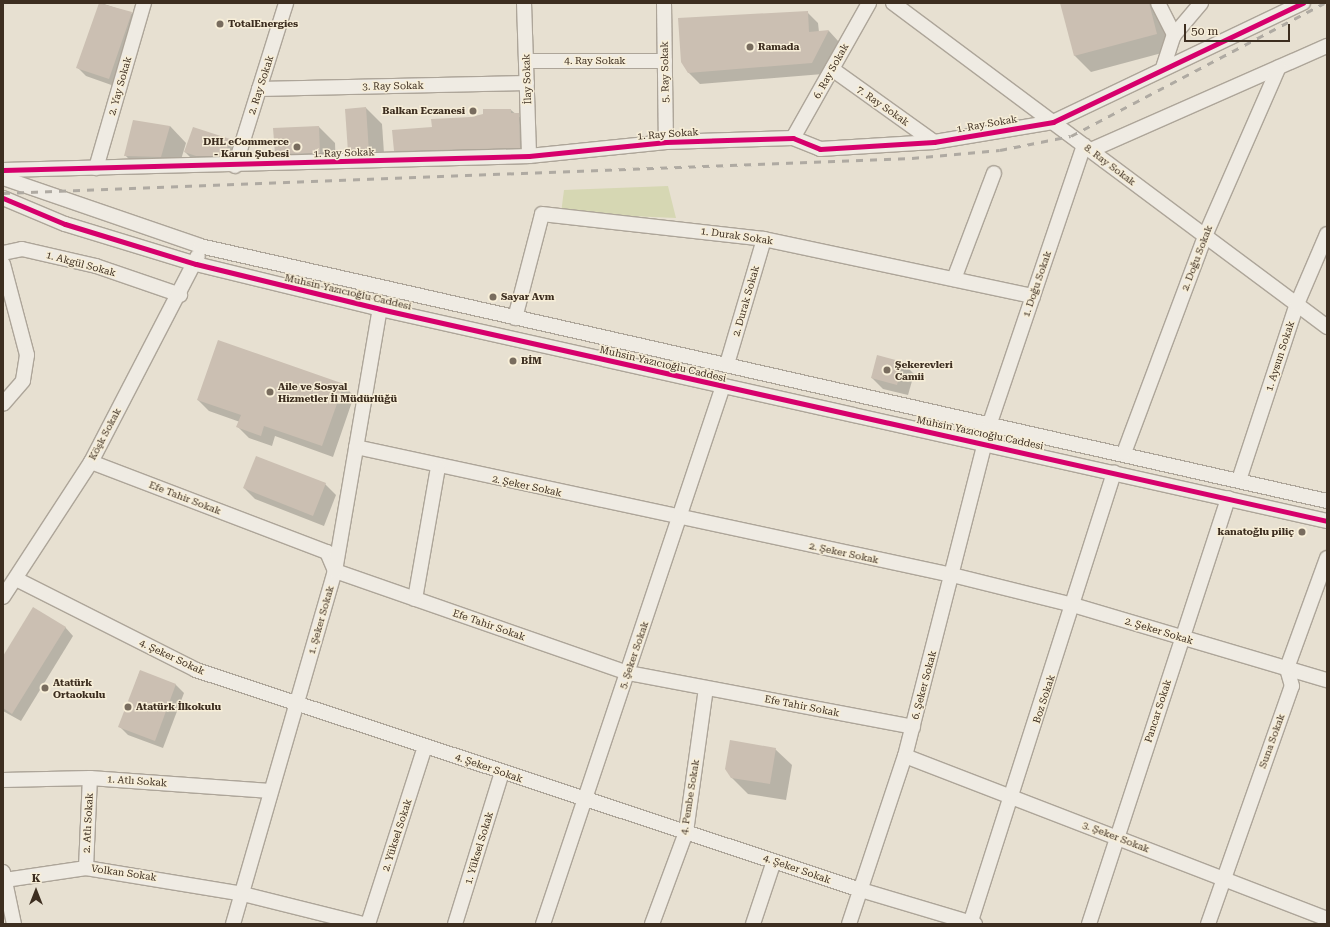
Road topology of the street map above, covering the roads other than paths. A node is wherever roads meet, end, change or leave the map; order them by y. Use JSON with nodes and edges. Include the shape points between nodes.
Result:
{"nodes":[{"id":1,"x":144,"y":3,"type":"edge"},
{"id":2,"x":286,"y":3,"type":"edge"},
{"id":3,"x":524,"y":3,"type":"edge"},
{"id":4,"x":664,"y":3,"type":"edge"},
{"id":5,"x":869,"y":3,"type":"edge"},
{"id":6,"x":893,"y":3,"type":"edge"},
{"id":7,"x":1158,"y":3,"type":"edge"},
{"id":8,"x":1201,"y":3,"type":"edge"},
{"id":9,"x":1303,"y":3,"type":"edge"},
{"id":10,"x":1174,"y":35,"type":"junction"},
{"id":11,"x":1327,"y":46,"type":"edge"},
{"id":12,"x":526,"y":61,"type":"junction"},
{"id":13,"x":665,"y":61,"type":"junction"},
{"id":14,"x":1279,"y":67,"type":"junction"},
{"id":15,"x":1163,"y":68,"type":"junction"},
{"id":16,"x":832,"y":70,"type":"junction"},
{"id":17,"x":527,"y":83,"type":"junction"},
{"id":18,"x":259,"y":89,"type":"junction"},
{"id":19,"x":1053,"y":122,"type":"junction"},
{"id":20,"x":793,"y":138,"type":"junction"},
{"id":21,"x":666,"y":142,"type":"junction"},
{"id":22,"x":934,"y":142,"type":"junction"},
{"id":23,"x":1087,"y":148,"type":"junction"},
{"id":24,"x":529,"y":156,"type":"junction"},
{"id":25,"x":235,"y":166,"type":"junction"},
{"id":26,"x":96,"y":168,"type":"junction"},
{"id":27,"x":3,"y":170,"type":"edge"},
{"id":28,"x":994,"y":173,"type":"dead end"},
{"id":29,"x":3,"y":178,"type":"edge"},
{"id":30,"x":3,"y":198,"type":"edge"},
{"id":31,"x":1327,"y":234,"type":"edge"},
{"id":32,"x":1205,"y":236,"type":"junction"},
{"id":33,"x":764,"y":238,"type":"junction"},
{"id":34,"x":200,"y":246,"type":"junction"},
{"id":35,"x":3,"y":253,"type":"edge"},
{"id":36,"x":3,"y":264,"type":"edge"},
{"id":37,"x":196,"y":264,"type":"junction"},
{"id":38,"x":954,"y":279,"type":"junction"},
{"id":39,"x":180,"y":295,"type":"junction"},
{"id":40,"x":1033,"y":296,"type":"junction"},
{"id":41,"x":1297,"y":304,"type":"junction"},
{"id":42,"x":380,"y":309,"type":"junction"},
{"id":43,"x":515,"y":318,"type":"junction"},
{"id":44,"x":1327,"y":327,"type":"edge"},
{"id":45,"x":727,"y":364,"type":"junction"},
{"id":46,"x":723,"y":386,"type":"junction"},
{"id":47,"x":3,"y":404,"type":"edge"},
{"id":48,"x":990,"y":423,"type":"junction"},
{"id":49,"x":985,"y":443,"type":"junction"},
{"id":50,"x":356,"y":447,"type":"junction"},
{"id":51,"x":1124,"y":453,"type":"junction"},
{"id":52,"x":91,"y":462,"type":"junction"},
{"id":53,"x":438,"y":467,"type":"junction"},
{"id":54,"x":1114,"y":472,"type":"junction"},
{"id":55,"x":1239,"y":480,"type":"junction"},
{"id":56,"x":1228,"y":498,"type":"junction"},
{"id":57,"x":1327,"y":501,"type":"edge"},
{"id":58,"x":680,"y":519,"type":"junction"},
{"id":59,"x":1327,"y":521,"type":"edge"},
{"id":60,"x":1327,"y":558,"type":"edge"},
{"id":61,"x":335,"y":571,"type":"junction"},
{"id":62,"x":952,"y":575,"type":"junction"},
{"id":63,"x":16,"y":579,"type":"junction"},
{"id":64,"x":4,"y":595,"type":"edge"},
{"id":65,"x":415,"y":599,"type":"junction"},
{"id":66,"x":1073,"y":605,"type":"junction"},
{"id":67,"x":1182,"y":638,"type":"junction"},
{"id":68,"x":1287,"y":668,"type":"junction"},
{"id":69,"x":628,"y":673,"type":"junction"},
{"id":70,"x":1327,"y":680,"type":"edge"},
{"id":71,"x":706,"y":688,"type":"junction"},
{"id":72,"x":296,"y":702,"type":"junction"},
{"id":73,"x":913,"y":727,"type":"junction"},
{"id":74,"x":425,"y":746,"type":"junction"},
{"id":75,"x":905,"y":756,"type":"junction"},
{"id":76,"x":502,"y":772,"type":"junction"},
{"id":77,"x":90,"y":778,"type":"junction"},
{"id":78,"x":3,"y":780,"type":"edge"},
{"id":79,"x":271,"y":791,"type":"junction"},
{"id":80,"x":1012,"y":797,"type":"junction"},
{"id":81,"x":583,"y":800,"type":"junction"},
{"id":82,"x":686,"y":832,"type":"junction"},
{"id":83,"x":1117,"y":838,"type":"junction"},
{"id":84,"x":774,"y":861,"type":"junction"},
{"id":85,"x":86,"y":868,"type":"junction"},
{"id":86,"x":4,"y":875,"type":"edge"},
{"id":87,"x":1221,"y":878,"type":"junction"},
{"id":88,"x":861,"y":890,"type":"junction"},
{"id":89,"x":243,"y":894,"type":"junction"},
{"id":90,"x":6,"y":898,"type":"edge"},
{"id":91,"x":1327,"y":919,"type":"edge"},
{"id":92,"x":14,"y":924,"type":"edge"},
{"id":93,"x":233,"y":924,"type":"edge"},
{"id":94,"x":363,"y":924,"type":"edge"},
{"id":95,"x":368,"y":924,"type":"edge"},
{"id":96,"x":455,"y":924,"type":"edge"},
{"id":97,"x":543,"y":924,"type":"edge"},
{"id":98,"x":652,"y":924,"type":"edge"},
{"id":99,"x":753,"y":924,"type":"edge"},
{"id":100,"x":849,"y":924,"type":"edge"},
{"id":101,"x":972,"y":924,"type":"edge"},
{"id":102,"x":1089,"y":924,"type":"edge"},
{"id":103,"x":1208,"y":924,"type":"edge"}],
"edges":[{"from":1,"to":26,"type":"street","name":"2. Yay Sokak"},
{"from":2,"to":18,"type":"street","name":"2. Ray Sokak"},
{"from":3,"to":12,"type":"street","name":"İlay Sokak"},
{"from":4,"to":13,"type":"street","name":"5. Ray Sokak"},
{"from":5,"to":16,"type":"street","name":"6. Ray Sokak"},
{"from":6,"to":19,"type":"street","name":"8. Ray Sokak"},
{"from":7,"to":10,"type":"street"},
{"from":8,"to":10,"type":"street"},
{"from":9,"to":15,"type":"street","name":"1. Ray Sokak"},
{"from":10,"to":15,"type":"street"},
{"from":11,"to":14,"type":"street"},
{"from":12,"to":13,"type":"street","name":"4. Ray Sokak"},
{"from":12,"to":17,"type":"street","name":"İlay Sokak"},
{"from":13,"to":21,"type":"street","name":"5. Ray Sokak"},
{"from":14,"to":23,"type":"street"},
{"from":14,"to":32,"type":"street","name":"2. Doğu Sokak"},
{"from":15,"to":19,"type":"street","name":"1. Ray Sokak"},
{"from":16,"to":20,"type":"street","name":"6. Ray Sokak"},
{"from":16,"to":22,"type":"street","name":"7. Ray Sokak"},
{"from":17,"to":18,"type":"street","name":"3. Ray Sokak"},
{"from":17,"to":24,"type":"street","name":"İlay Sokak"},
{"from":18,"to":25,"type":"street","name":"2. Ray Sokak"},
{"from":19,"to":22,"type":"street","name":"1. Ray Sokak"},
{"from":19,"to":23,"type":"street","name":"8. Ray Sokak"},
{"from":20,"to":21,"type":"street","name":"1. Ray Sokak"},
{"from":20,"to":22,"type":"street","name":"1. Ray Sokak","via":[[820,149]]},
{"from":21,"to":24,"type":"street","name":"1. Ray Sokak"},
{"from":23,"to":32,"type":"street","name":"8. Ray Sokak"},
{"from":23,"to":40,"type":"street","name":"1. Doğu Sokak"},
{"from":24,"to":25,"type":"street","name":"1. Ray Sokak"},
{"from":25,"to":26,"type":"street","name":"1. Ray Sokak"},
{"from":26,"to":27,"type":"street","name":"1. Ray Sokak"},
{"from":28,"to":38,"type":"street"},
{"from":29,"to":34,"type":"street","name":"Muhsin Yazıcıoğlu Caddesi"},
{"from":30,"to":37,"type":"street","name":"Muhsin Yazıcıoğlu Caddesi","via":[[65,224]]},
{"from":31,"to":41,"type":"street","name":"1. Aysun Sokak"},
{"from":32,"to":41,"type":"street","name":"8. Ray Sokak"},
{"from":32,"to":51,"type":"street","name":"2. Doğu Sokak"},
{"from":33,"to":38,"type":"street","name":"1. Durak Sokak"},
{"from":33,"to":43,"type":"street","name":"1. Durak Sokak","via":[[542,214]]},
{"from":33,"to":45,"type":"street","name":"2. Durak Sokak"},
{"from":34,"to":37,"type":"street","name":"Köşk Sokak"},
{"from":34,"to":43,"type":"street","name":"Muhsin Yazıcıoğlu Caddesi"},
{"from":35,"to":39,"type":"street","name":"1. Akgül Sokak","via":[[22,249],[96,266]]},
{"from":36,"to":47,"type":"street","via":[[27,355],[23,381]]},
{"from":37,"to":39,"type":"street","name":"Köşk Sokak"},
{"from":37,"to":42,"type":"street","name":"Muhsin Yazıcıoğlu Caddesi"},
{"from":38,"to":40,"type":"street","name":"1. Durak Sokak"},
{"from":39,"to":52,"type":"street","name":"Köşk Sokak"},
{"from":40,"to":48,"type":"street","name":"1. Doğu Sokak"},
{"from":41,"to":44,"type":"street","name":"8. Ray Sokak"},
{"from":41,"to":55,"type":"street","name":"1. Aysun Sokak"},
{"from":42,"to":46,"type":"street","name":"Muhsin Yazıcıoğlu Caddesi"},
{"from":42,"to":50,"type":"street","name":"1. Şeker Sokak"},
{"from":43,"to":45,"type":"street","name":"Muhsin Yazıcıoğlu Caddesi"},
{"from":45,"to":48,"type":"street","name":"Muhsin Yazıcıoğlu Caddesi"},
{"from":46,"to":49,"type":"street","name":"Muhsin Yazıcıoğlu Caddesi"},
{"from":46,"to":58,"type":"street","name":"5. Şeker Sokak"},
{"from":48,"to":49,"type":"street","name":"1. Doğu Sokak"},
{"from":48,"to":51,"type":"street","name":"Muhsin Yazıcıoğlu Caddesi"},
{"from":49,"to":54,"type":"street","name":"Muhsin Yazıcıoğlu Caddesi"},
{"from":49,"to":62,"type":"street","name":"6. Şeker Sokak"},
{"from":50,"to":53,"type":"street","name":"2. Şeker Sokak"},
{"from":50,"to":61,"type":"street","name":"1. Şeker Sokak"},
{"from":51,"to":55,"type":"street","name":"Muhsin Yazıcıoğlu Caddesi"},
{"from":52,"to":61,"type":"street","name":"Efe Tahir Sokak","via":[[327,552]]},
{"from":52,"to":63,"type":"street","name":"Köşk Sokak"},
{"from":53,"to":58,"type":"street","name":"2. Şeker Sokak"},
{"from":53,"to":65,"type":"street"},
{"from":54,"to":56,"type":"street","name":"Muhsin Yazıcıoğlu Caddesi"},
{"from":54,"to":66,"type":"street","name":"Boz Sokak"},
{"from":55,"to":57,"type":"street","name":"Muhsin Yazıcıoğlu Caddesi"},
{"from":56,"to":59,"type":"street","name":"Muhsin Yazıcıoğlu Caddesi"},
{"from":56,"to":67,"type":"street","name":"Pancar Sokak"},
{"from":58,"to":62,"type":"street","name":"2. Şeker Sokak"},
{"from":58,"to":69,"type":"street","name":"5. Şeker Sokak"},
{"from":60,"to":68,"type":"street"},
{"from":61,"to":65,"type":"street","name":"Efe Tahir Sokak"},
{"from":61,"to":72,"type":"street","name":"1. Şeker Sokak"},
{"from":62,"to":66,"type":"street","name":"2. Şeker Sokak"},
{"from":62,"to":73,"type":"street","name":"6. Şeker Sokak"},
{"from":63,"to":64,"type":"street","name":"Köşk Sokak"},
{"from":63,"to":72,"type":"street","name":"4. Şeker Sokak","via":[[196,670]]},
{"from":65,"to":69,"type":"street","name":"Efe Tahir Sokak"},
{"from":66,"to":67,"type":"street","name":"2. Şeker Sokak"},
{"from":66,"to":80,"type":"street","name":"Boz Sokak"},
{"from":67,"to":68,"type":"street","name":"2. Şeker Sokak"},
{"from":67,"to":83,"type":"street","name":"Pancar Sokak"},
{"from":68,"to":70,"type":"street","name":"2. Şeker Sokak"},
{"from":68,"to":87,"type":"street","name":"Suna Sokak","via":[[1292,686]]},
{"from":69,"to":71,"type":"street","name":"Efe Tahir Sokak"},
{"from":69,"to":81,"type":"street","name":"5. Şeker Sokak"},
{"from":71,"to":73,"type":"street","name":"Efe Tahir Sokak"},
{"from":71,"to":82,"type":"street","name":"4. Pembe Sokak"},
{"from":72,"to":74,"type":"street","name":"4. Şeker Sokak"},
{"from":72,"to":79,"type":"street","name":"1. Şeker Sokak"},
{"from":73,"to":75,"type":"street","name":"6. Şeker Sokak"},
{"from":74,"to":76,"type":"street","name":"4. Şeker Sokak"},
{"from":74,"to":95,"type":"street","name":"2. Yüksel Sokak"},
{"from":75,"to":80,"type":"street","name":"3. Şeker Sokak"},
{"from":75,"to":88,"type":"street","name":"6. Şeker Sokak"},
{"from":76,"to":81,"type":"street","name":"4. Şeker Sokak"},
{"from":76,"to":96,"type":"street","name":"1. Yüksel Sokak"},
{"from":77,"to":78,"type":"street","name":"1. Atlı Sokak"},
{"from":77,"to":79,"type":"street","name":"1. Atlı Sokak"},
{"from":77,"to":85,"type":"street","name":"2. Atlı Sokak"},
{"from":79,"to":89,"type":"street","name":"1. Şeker Sokak"},
{"from":80,"to":83,"type":"street","name":"3. Şeker Sokak"},
{"from":80,"to":101,"type":"street","name":"Boz Sokak"},
{"from":81,"to":82,"type":"street","name":"4. Şeker Sokak"},
{"from":81,"to":97,"type":"street","name":"5. Şeker Sokak"},
{"from":82,"to":84,"type":"street","name":"4. Şeker Sokak"},
{"from":82,"to":98,"type":"street","name":"4. Pembe Sokak"},
{"from":83,"to":87,"type":"street","name":"3. Şeker Sokak"},
{"from":83,"to":102,"type":"street","name":"Pancar Sokak"},
{"from":84,"to":88,"type":"street","name":"4. Şeker Sokak"},
{"from":84,"to":99,"type":"street"},
{"from":85,"to":86,"type":"street","name":"Volkan Sokak"},
{"from":85,"to":89,"type":"street","name":"Volkan Sokak"},
{"from":86,"to":90,"type":"street"},
{"from":87,"to":91,"type":"street","name":"3. Şeker Sokak"},
{"from":87,"to":103,"type":"street","name":"Suna Sokak"},
{"from":88,"to":100,"type":"street","name":"6. Şeker Sokak"},
{"from":88,"to":101,"type":"street","name":"4. Şeker Sokak"},
{"from":89,"to":93,"type":"street","name":"1. Şeker Sokak"},
{"from":89,"to":94,"type":"street","name":"Volkan Sokak"},
{"from":90,"to":92,"type":"street"}]}
